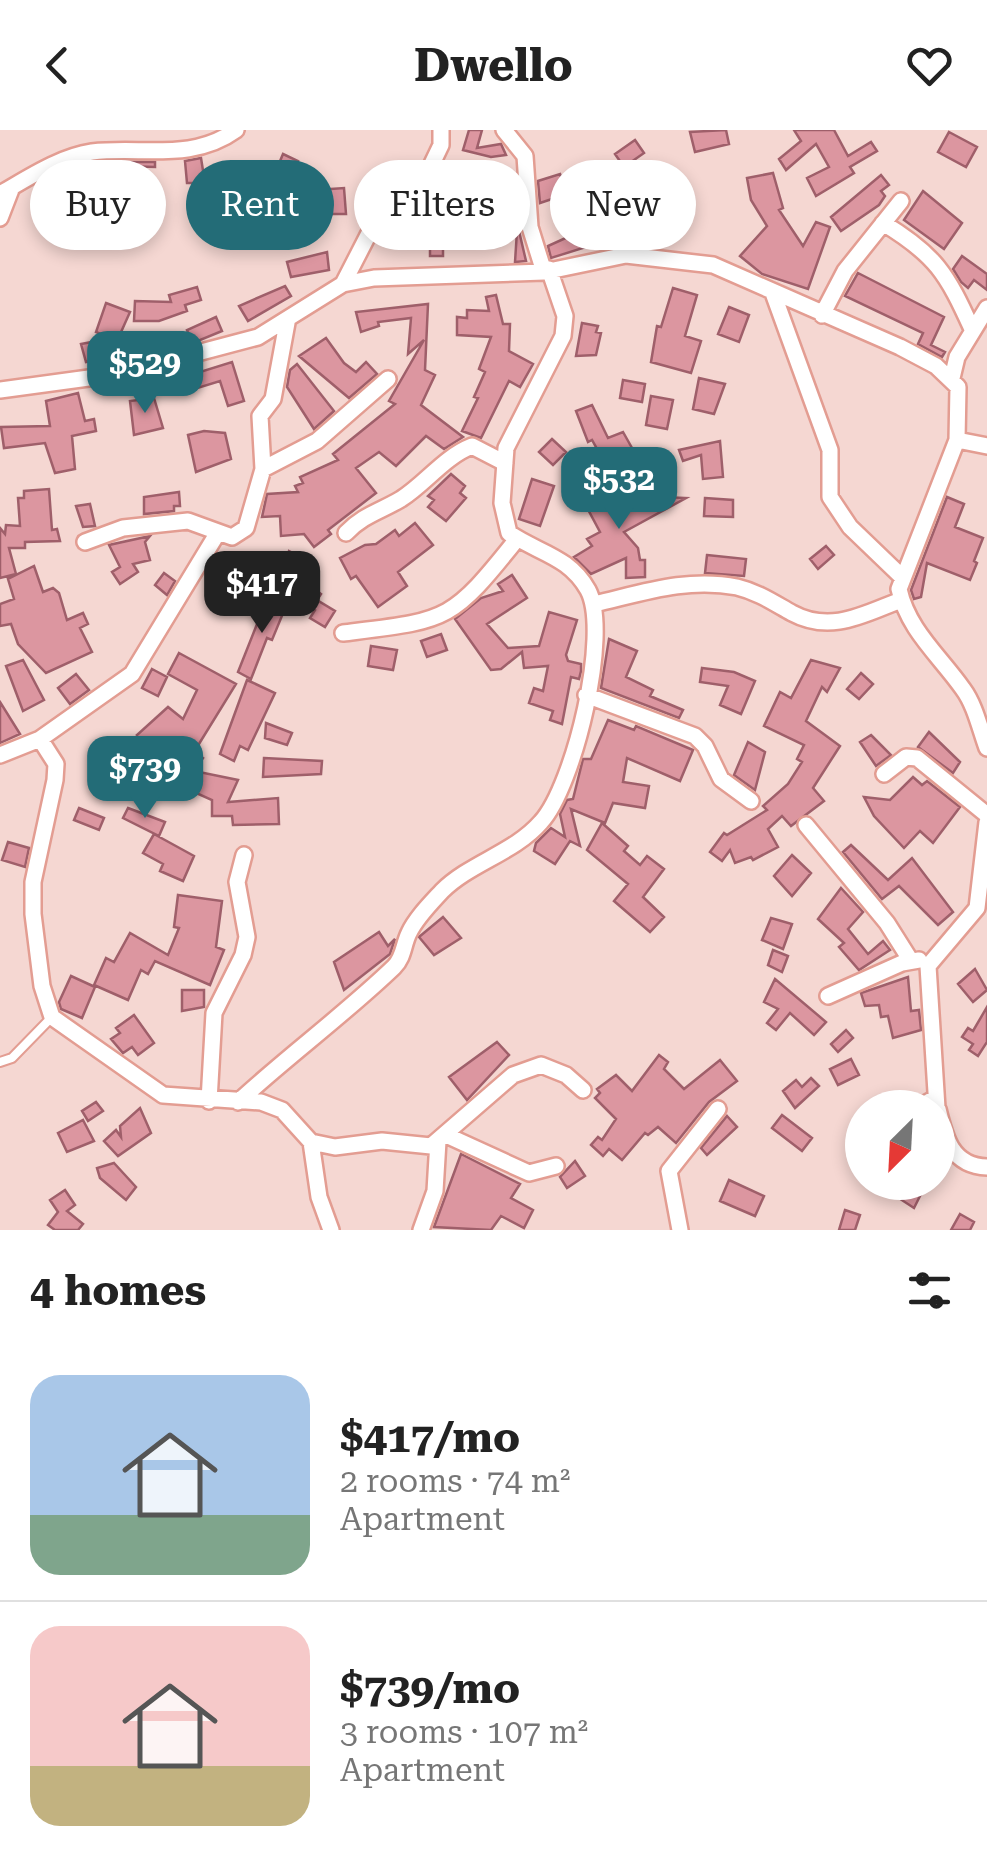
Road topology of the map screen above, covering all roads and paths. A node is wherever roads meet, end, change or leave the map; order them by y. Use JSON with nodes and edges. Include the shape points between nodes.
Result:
{"nodes":[{"id":1,"x":236,"y":130,"type":"edge"},
{"id":2,"x":441,"y":130,"type":"edge"},
{"id":3,"x":504,"y":130,"type":"edge"},
{"id":4,"x":6,"y":191,"type":"edge"},
{"id":5,"x":902,"y":201,"type":"dead end"},
{"id":6,"x":0,"y":218,"type":"edge"},
{"id":7,"x":883,"y":223,"type":"junction"},
{"id":8,"x":546,"y":270,"type":"junction"},
{"id":9,"x":342,"y":284,"type":"junction"},
{"id":10,"x":773,"y":293,"type":"junction"},
{"id":11,"x":987,"y":308,"type":"edge"},
{"id":12,"x":822,"y":315,"type":"junction"},
{"id":13,"x":287,"y":323,"type":"junction"},
{"id":14,"x":972,"y":330,"type":"junction"},
{"id":15,"x":258,"y":337,"type":"junction"},
{"id":16,"x":277,"y":364,"type":"junction"},
{"id":17,"x":388,"y":378,"type":"dead end"},
{"id":18,"x":952,"y":378,"type":"junction"},
{"id":19,"x":0,"y":390,"type":"edge"},
{"id":20,"x":957,"y":440,"type":"junction"},
{"id":21,"x":987,"y":446,"type":"edge"},
{"id":22,"x":505,"y":463,"type":"junction"},
{"id":23,"x":262,"y":469,"type":"junction"},
{"id":24,"x":346,"y":532,"type":"dead end"},
{"id":25,"x":217,"y":534,"type":"junction"},
{"id":26,"x":517,"y":538,"type":"junction"},
{"id":27,"x":85,"y":542,"type":"dead end"},
{"id":28,"x":902,"y":578,"type":"junction"},
{"id":29,"x":901,"y":600,"type":"junction"},
{"id":30,"x":594,"y":604,"type":"junction"},
{"id":31,"x":343,"y":633,"type":"dead end"},
{"id":32,"x":586,"y":696,"type":"junction"},
{"id":33,"x":40,"y":739,"type":"junction"},
{"id":34,"x":986,"y":743,"type":"edge"},
{"id":35,"x":0,"y":756,"type":"edge"},
{"id":36,"x":884,"y":774,"type":"dead end"},
{"id":37,"x":752,"y":801,"type":"dead end"},
{"id":38,"x":987,"y":818,"type":"edge"},
{"id":39,"x":806,"y":825,"type":"dead end"},
{"id":40,"x":244,"y":856,"type":"dead end"},
{"id":41,"x":933,"y":959,"type":"junction"},
{"id":42,"x":910,"y":961,"type":"junction"},
{"id":43,"x":828,"y":996,"type":"dead end"},
{"id":44,"x":52,"y":1018,"type":"junction"},
{"id":45,"x":0,"y":1062,"type":"edge"},
{"id":46,"x":583,"y":1090,"type":"dead end"},
{"id":47,"x":937,"y":1090,"type":"edge"},
{"id":48,"x":209,"y":1101,"type":"junction"},
{"id":49,"x":238,"y":1102,"type":"junction"},
{"id":50,"x":718,"y":1109,"type":"dead end"},
{"id":51,"x":442,"y":1138,"type":"junction"},
{"id":52,"x":311,"y":1142,"type":"junction"},
{"id":53,"x":955,"y":1154,"type":"edge"},
{"id":54,"x":556,"y":1166,"type":"dead end"},
{"id":55,"x":987,"y":1167,"type":"edge"},
{"id":56,"x":331,"y":1230,"type":"edge"},
{"id":57,"x":422,"y":1230,"type":"edge"},
{"id":58,"x":680,"y":1230,"type":"edge"}],
"edges":[{"from":1,"to":4,"type":"street","via":[[221,141],[168,152],[74,156]]},
{"from":2,"to":9,"type":"street","via":[[420,190],[381,210]]},
{"from":3,"to":8,"type":"street","via":[[525,156],[530,227]]},
{"from":4,"to":6,"type":"street"},
{"from":5,"to":7,"type":"street"},
{"from":7,"to":12,"type":"street","via":[[845,271]]},
{"from":7,"to":14,"type":"street","via":[[932,255]]},
{"from":8,"to":9,"type":"street"},
{"from":8,"to":10,"type":"street","via":[[626,254],[713,265]]},
{"from":8,"to":22,"type":"street","via":[[565,316],[563,336],[512,431]]},
{"from":9,"to":13,"type":"street"},
{"from":10,"to":12,"type":"street"},
{"from":10,"to":28,"type":"street","via":[[830,450],[830,497]]},
{"from":11,"to":14,"type":"street"},
{"from":12,"to":18,"type":"street","via":[[900,347]]},
{"from":13,"to":15,"type":"street"},
{"from":13,"to":16,"type":"street"},
{"from":14,"to":18,"type":"street"},
{"from":15,"to":16,"type":"street"},
{"from":15,"to":19,"type":"street","via":[[118,374]]},
{"from":16,"to":23,"type":"street","via":[[274,398],[260,416]]},
{"from":17,"to":23,"type":"street","via":[[317,440]]},
{"from":18,"to":20,"type":"street","via":[[962,398]]},
{"from":20,"to":21,"type":"street"},
{"from":20,"to":28,"type":"street"},
{"from":22,"to":24,"type":"street","via":[[472,446],[456,452],[404,497]]},
{"from":22,"to":26,"type":"street","via":[[504,524]]},
{"from":23,"to":25,"type":"street","via":[[246,528],[232,537]]},
{"from":25,"to":27,"type":"street","via":[[188,521],[123,528]]},
{"from":25,"to":33,"type":"street","via":[[132,674]]},
{"from":26,"to":30,"type":"street","via":[[556,554]]},
{"from":26,"to":31,"type":"street","via":[[464,600],[433,622]]},
{"from":28,"to":29,"type":"street"},
{"from":29,"to":30,"type":"street","via":[[830,624],[810,622],[750,591],[685,582]]},
{"from":29,"to":34,"type":"street","via":[[916,631],[966,693]]},
{"from":30,"to":32,"type":"street"},
{"from":32,"to":37,"type":"street","via":[[694,736],[721,779]]},
{"from":32,"to":49,"type":"street","via":[[566,782],[541,823],[452,881],[420,916],[398,964]]},
{"from":33,"to":35,"type":"street"},
{"from":33,"to":44,"type":"street","via":[[56,764],[33,882],[42,986]]},
{"from":36,"to":38,"type":"street","via":[[917,758]]},
{"from":38,"to":41,"type":"street","via":[[977,908]]},
{"from":39,"to":42,"type":"street","via":[[888,923]]},
{"from":40,"to":48,"type":"street","via":[[238,882],[247,937],[214,1013]]},
{"from":41,"to":42,"type":"street"},
{"from":41,"to":47,"type":"street","via":[[928,980]]},
{"from":42,"to":43,"type":"street"},
{"from":44,"to":45,"type":"lane"},
{"from":44,"to":48,"type":"street","via":[[150,1089]]},
{"from":46,"to":51,"type":"street","via":[[552,1068],[526,1068]]},
{"from":48,"to":49,"type":"street"},
{"from":49,"to":52,"type":"street","via":[[282,1110]]},
{"from":50,"to":58,"type":"street","via":[[669,1171]]},
{"from":51,"to":52,"type":"street","via":[[417,1148],[382,1141],[335,1147]]},
{"from":51,"to":54,"type":"street","via":[[529,1174]]},
{"from":51,"to":57,"type":"street"},
{"from":52,"to":56,"type":"street","via":[[318,1197]]},
{"from":53,"to":55,"type":"street"}]}
